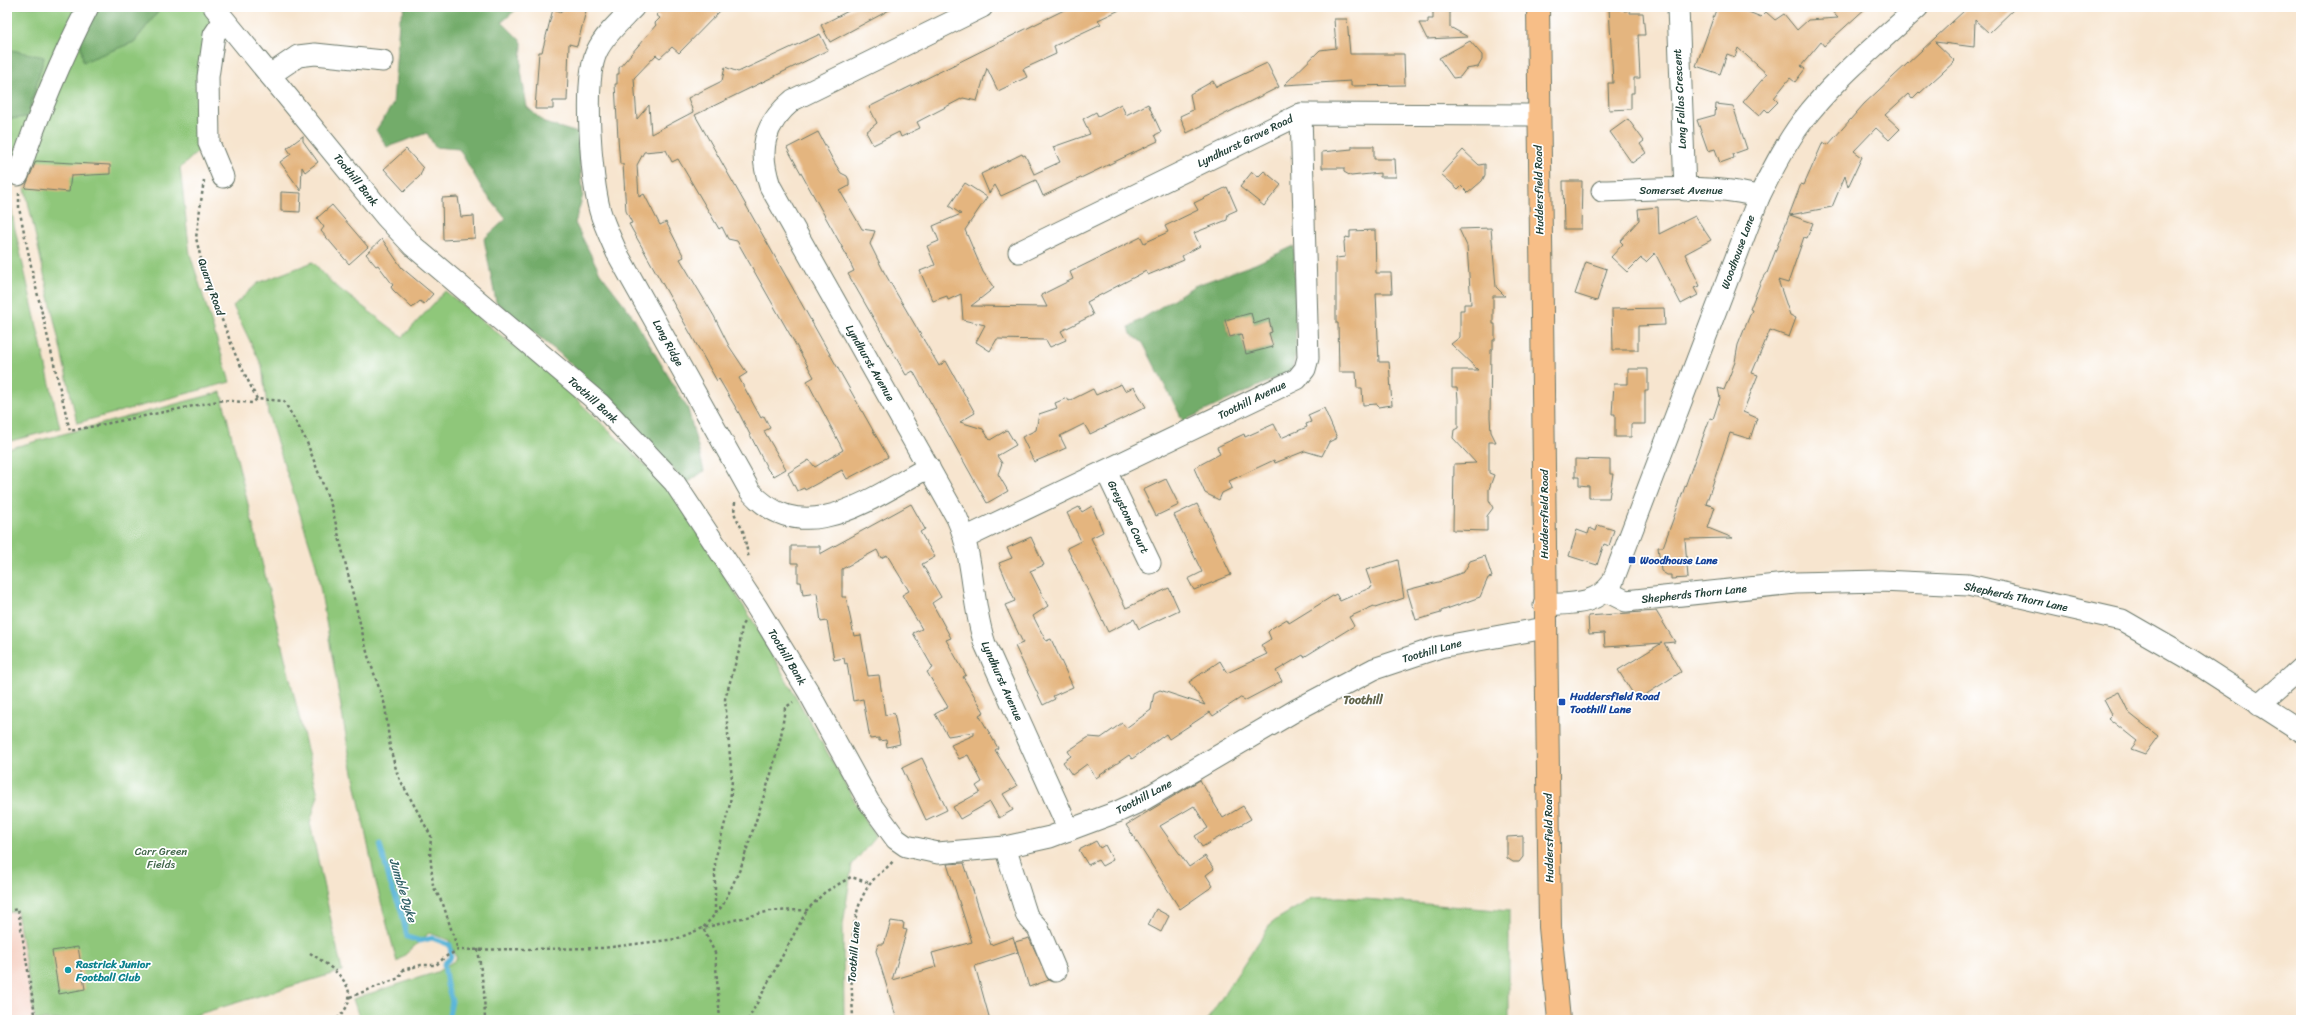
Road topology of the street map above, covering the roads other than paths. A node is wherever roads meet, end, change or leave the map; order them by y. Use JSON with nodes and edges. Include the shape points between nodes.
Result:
{"nodes":[{"id":1,"x":88,"y":7,"type":"edge"},
{"id":2,"x":634,"y":7,"type":"edge"},
{"id":3,"x":1538,"y":7,"type":"edge"},
{"id":4,"x":1678,"y":7,"type":"edge"},
{"id":5,"x":1918,"y":7,"type":"edge"},
{"id":6,"x":970,"y":10,"type":"edge"},
{"id":7,"x":219,"y":11,"type":"edge"},
{"id":8,"x":382,"y":61,"type":"dead end"},
{"id":9,"x":270,"y":74,"type":"junction"},
{"id":10,"x":1301,"y":114,"type":"junction"},
{"id":11,"x":1538,"y":115,"type":"junction"},
{"id":12,"x":18,"y":175,"type":"road end"},
{"id":13,"x":214,"y":176,"type":"road end"},
{"id":14,"x":1685,"y":190,"type":"junction"},
{"id":15,"x":1602,"y":191,"type":"dead end"},
{"id":16,"x":1759,"y":197,"type":"junction"},
{"id":17,"x":1019,"y":252,"type":"dead end"},
{"id":18,"x":929,"y":467,"type":"junction"},
{"id":19,"x":1106,"y":471,"type":"junction"},
{"id":20,"x":965,"y":538,"type":"junction"},
{"id":21,"x":1150,"y":563,"type":"dead end"},
{"id":22,"x":1606,"y":591,"type":"junction"},
{"id":23,"x":1544,"y":605,"type":"junction"},
{"id":24,"x":1545,"y":628,"type":"junction"},
{"id":25,"x":2301,"y":668,"type":"edge"},
{"id":26,"x":2259,"y":705,"type":"junction"},
{"id":27,"x":2301,"y":731,"type":"edge"},
{"id":28,"x":1069,"y":830,"type":"junction"},
{"id":29,"x":906,"y":846,"type":"joint"},
{"id":30,"x":1005,"y":846,"type":"junction"},
{"id":31,"x":1056,"y":971,"type":"dead end"},
{"id":32,"x":1559,"y":1020,"type":"edge"}],
"edges":[{"from":1,"to":12,"type":"street","via":[[37,118]]},
{"from":2,"to":18,"type":"street","name":"Long Ridge","via":[[602,41],[590,71],[593,170],[597,198],[604,224],[617,253],[741,477],[762,503],[777,512],[809,520],[833,516],[847,510]]},
{"from":3,"to":11,"type":"main road","name":"Huddersfield Road"},
{"from":4,"to":14,"type":"street","name":"Long Fallas Crescent","via":[[1677,40]]},
{"from":5,"to":16,"type":"street","name":"Woodhouse Lane","via":[[1823,97],[1785,147]]},
{"from":6,"to":18,"type":"street","name":"Lyndhurst Avenue","via":[[793,100],[775,119],[767,133],[764,147],[765,168],[770,186]]},
{"from":7,"to":9,"type":"street","name":"Toothill Bank"},
{"from":7,"to":13,"type":"street","via":[[208,77],[209,143]]},
{"from":8,"to":9,"type":"street","via":[[315,54],[298,56]]},
{"from":9,"to":29,"type":"street","name":"Toothill Bank","via":[[386,217],[413,246],[600,404],[674,482],[808,690],[869,802],[887,829]]},
{"from":10,"to":11,"type":"street","name":"Lyndhurst Grove Road"},
{"from":10,"to":17,"type":"street","name":"Lyndhurst Grove Road"},
{"from":10,"to":19,"type":"street","name":"Toothill Avenue","via":[[1308,350],[1305,369],[1297,379]]},
{"from":11,"to":23,"type":"main road","name":"Huddersfield Road"},
{"from":14,"to":15,"type":"street","name":"Somerset Avenue"},
{"from":14,"to":16,"type":"street","name":"Somerset Avenue","via":[[1723,190]]},
{"from":16,"to":22,"type":"street","name":"Woodhouse Lane","via":[[1617,572]]},
{"from":18,"to":20,"type":"street","name":"Lyndhurst Avenue","via":[[953,509]]},
{"from":19,"to":20,"type":"street","name":"Toothill Avenue"},
{"from":19,"to":21,"type":"street","name":"Greystone Court"},
{"from":20,"to":28,"type":"street","name":"Lyndhurst Avenue","via":[[985,644]]},
{"from":22,"to":23,"type":"street","via":[[1593,600]]},
{"from":22,"to":26,"type":"street","name":"Shepherds Thorn Lane","via":[[1626,601],[1794,583],[1881,581],[1968,585],[2122,620],[2188,658]]},
{"from":23,"to":24,"type":"main road","name":"Huddersfield Road"},
{"from":24,"to":28,"type":"street","name":"Toothill Lane","via":[[1440,647],[1374,669],[1298,709],[1143,800]]},
{"from":24,"to":32,"type":"main road","name":"Huddersfield Road","via":[[1550,927]]},
{"from":25,"to":26,"type":"street"},
{"from":26,"to":27,"type":"street","name":"Shepherds Thorn Lane"},
{"from":28,"to":30,"type":"street","name":"Toothill Lane","via":[[1042,839]]},
{"from":29,"to":30,"type":"street","name":"Toothill Lane","via":[[938,853]]},
{"from":30,"to":31,"type":"street","via":[[1027,916],[1038,928]]}]}
